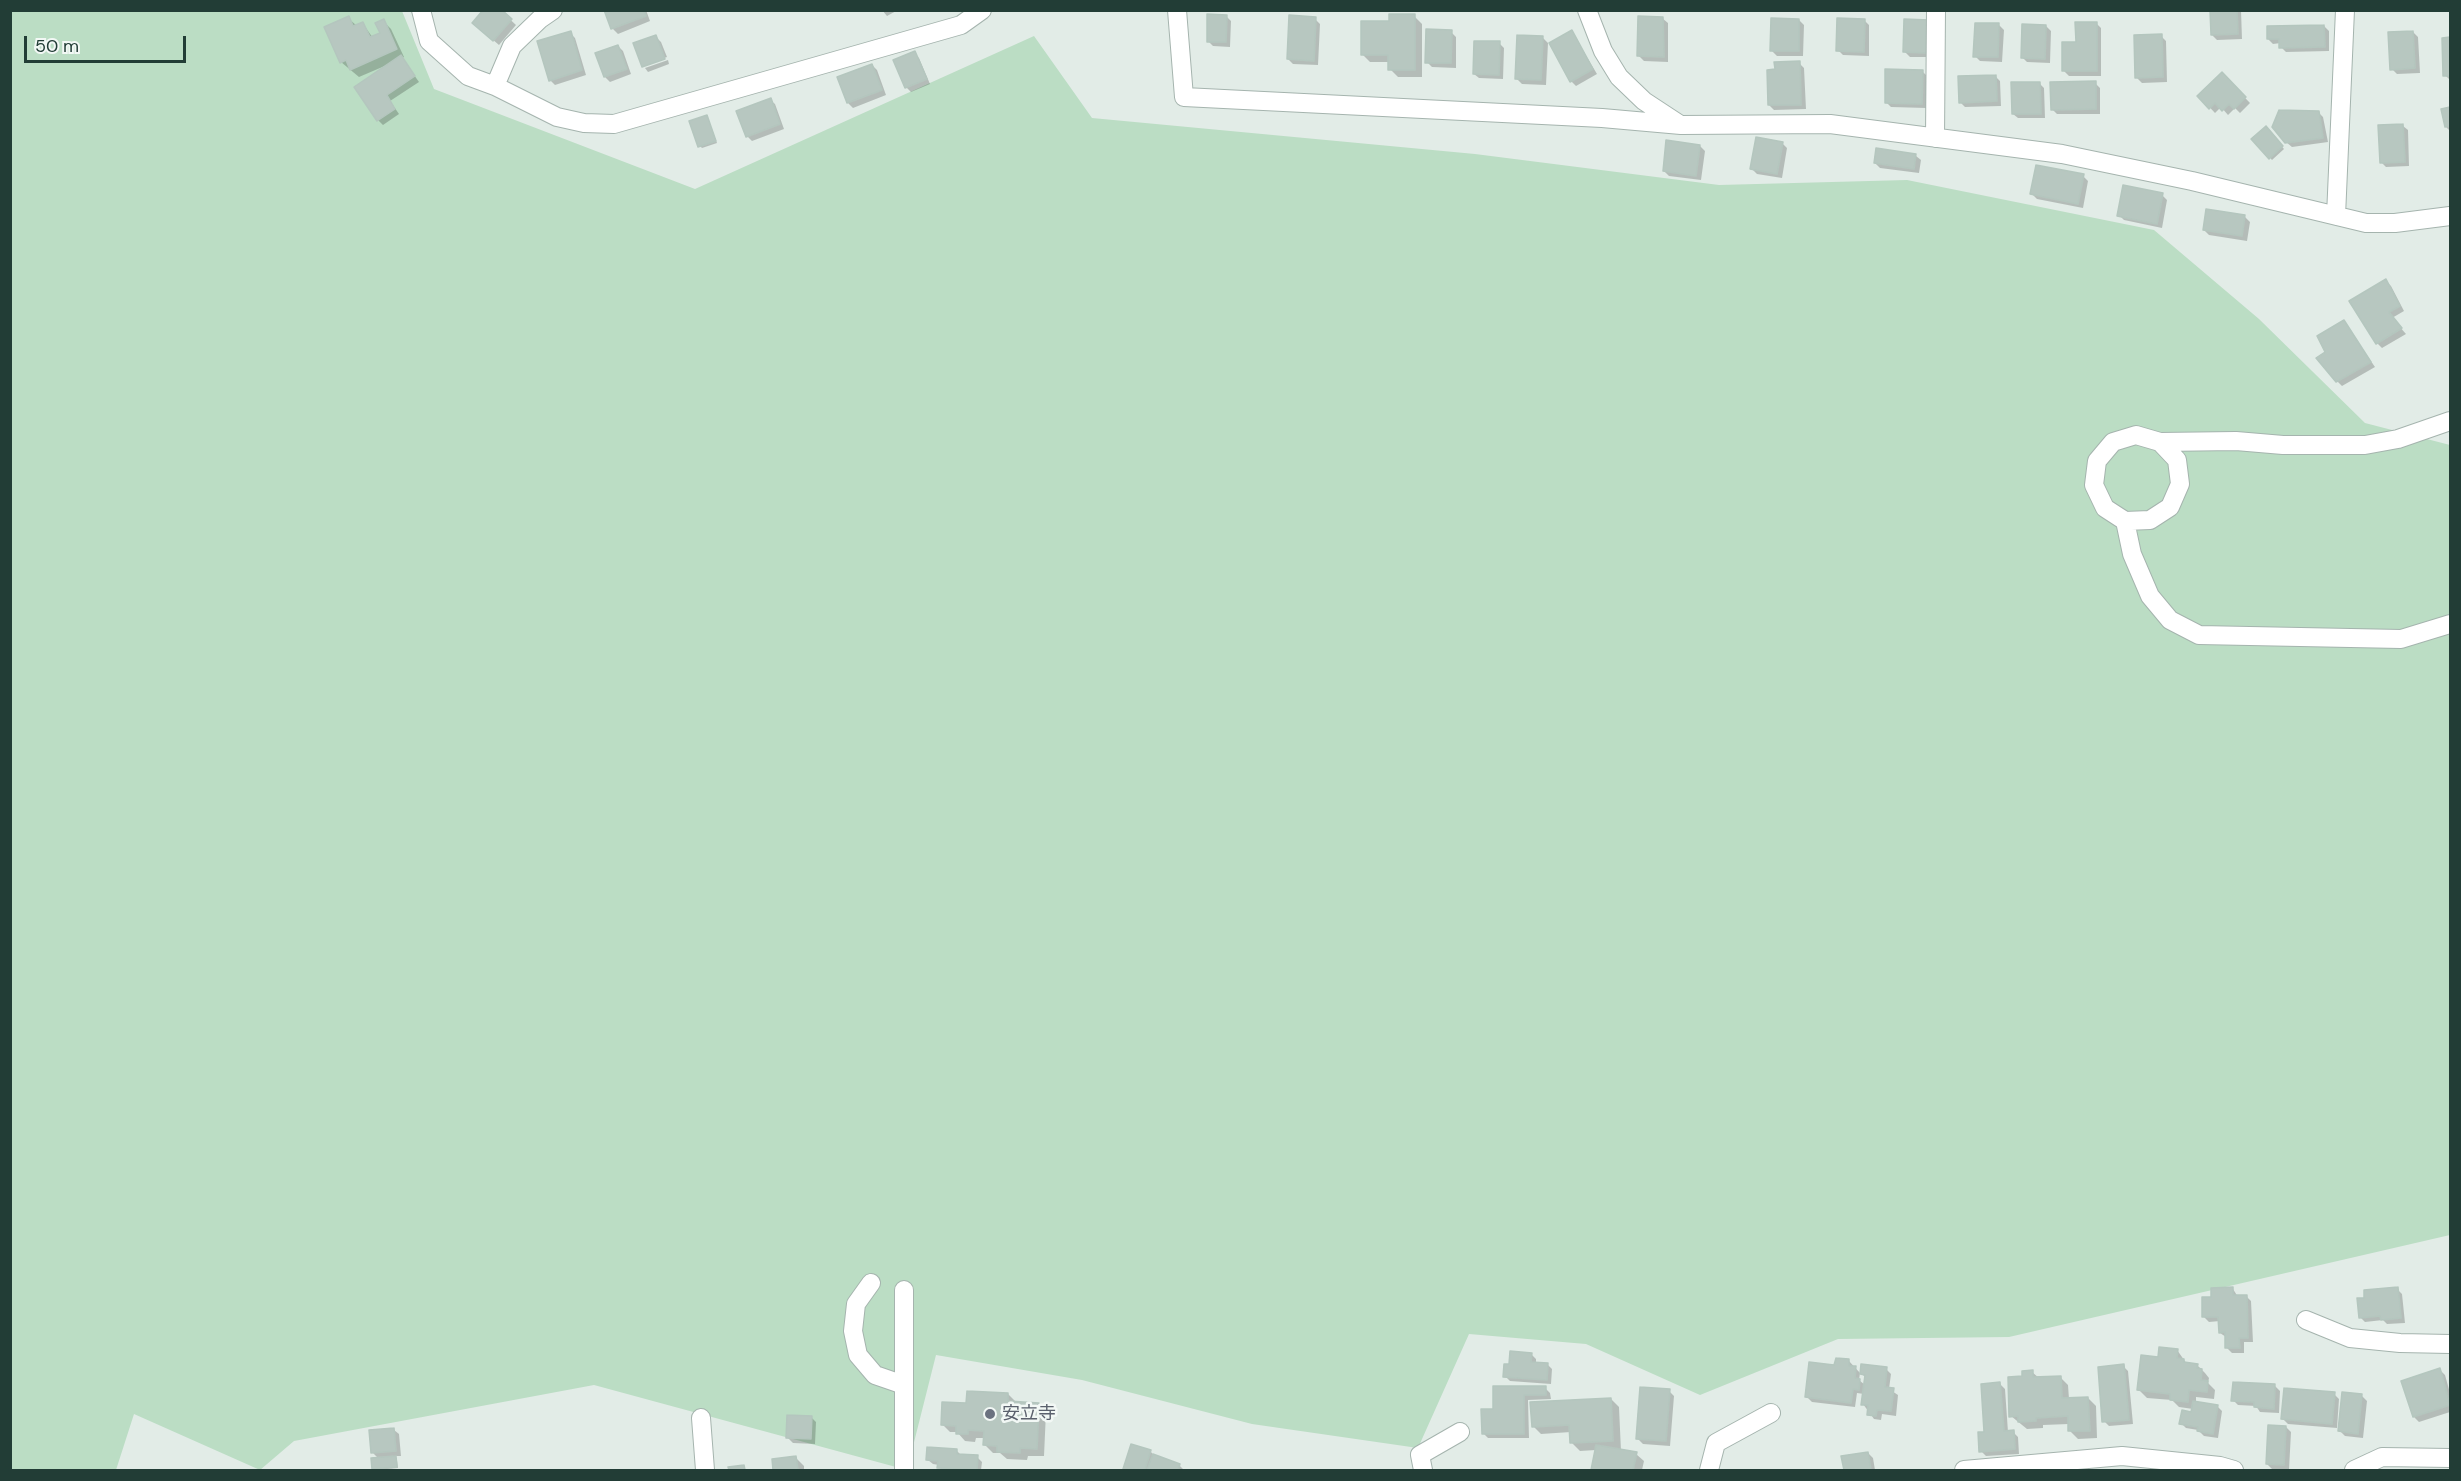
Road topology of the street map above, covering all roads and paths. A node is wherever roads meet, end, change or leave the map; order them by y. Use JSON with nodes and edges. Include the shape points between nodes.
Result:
{"nodes":[{"id":1,"x":422,"y":10,"type":"edge"},
{"id":2,"x":553,"y":10,"type":"edge"},
{"id":3,"x":982,"y":10,"type":"edge"},
{"id":4,"x":1177,"y":10,"type":"edge"},
{"id":5,"x":1587,"y":10,"type":"edge"},
{"id":6,"x":1936,"y":10,"type":"edge"},
{"id":7,"x":2344,"y":10,"type":"edge"},
{"id":8,"x":495,"y":86,"type":"junction"},
{"id":9,"x":1681,"y":125,"type":"junction"},
{"id":10,"x":1935,"y":138,"type":"junction"},
{"id":11,"x":2336,"y":216,"type":"junction"},
{"id":12,"x":2451,"y":216,"type":"edge"},
{"id":13,"x":2451,"y":421,"type":"edge"},
{"id":14,"x":2160,"y":442,"type":"junction"},
{"id":15,"x":2125,"y":520,"type":"junction"},
{"id":16,"x":2451,"y":624,"type":"edge"},
{"id":17,"x":871,"y":1283,"type":"dead end"},
{"id":18,"x":904,"y":1290,"type":"dead end"},
{"id":19,"x":2306,"y":1320,"type":"dead end"},
{"id":20,"x":2451,"y":1344,"type":"edge"},
{"id":21,"x":904,"y":1385,"type":"junction"},
{"id":22,"x":1771,"y":1413,"type":"dead end"},
{"id":23,"x":700,"y":1418,"type":"dead end"},
{"id":24,"x":1460,"y":1432,"type":"dead end"},
{"id":25,"x":2451,"y":1458,"type":"edge"},
{"id":26,"x":705,"y":1470,"type":"edge"},
{"id":27,"x":904,"y":1470,"type":"edge"},
{"id":28,"x":1423,"y":1470,"type":"edge"},
{"id":29,"x":1709,"y":1470,"type":"edge"},
{"id":30,"x":1964,"y":1470,"type":"edge"},
{"id":31,"x":2234,"y":1470,"type":"edge"},
{"id":32,"x":2354,"y":1470,"type":"edge"}],
"edges":[{"from":1,"to":8,"type":"street","via":[[429,41],[468,76]]},
{"from":2,"to":8,"type":"street","via":[[512,46]]},
{"from":3,"to":8,"type":"street","via":[[961,25],[614,124],[557,117]]},
{"from":4,"to":9,"type":"street","via":[[1184,96]]},
{"from":5,"to":9,"type":"street","via":[[1603,51],[1619,77],[1644,101]]},
{"from":6,"to":10,"type":"street"},
{"from":7,"to":11,"type":"street"},
{"from":9,"to":10,"type":"street","via":[[1830,124]]},
{"from":10,"to":11,"type":"street","via":[[2062,154]]},
{"from":11,"to":12,"type":"street","via":[[2366,223]]},
{"from":13,"to":14,"type":"street","via":[[2398,439],[2365,445]]},
{"from":14,"to":15,"type":"street","via":[[2177,460],[2180,484],[2170,507],[2150,520]]},
{"from":14,"to":15,"type":"street","via":[[2136,435],[2113,442],[2097,461],[2094,485],[2105,508]]},
{"from":15,"to":16,"type":"street","via":[[2132,554],[2150,596],[2170,621],[2199,635],[2401,639]]},
{"from":17,"to":21,"type":"street","via":[[856,1304],[853,1331],[858,1355],[875,1375]]},
{"from":18,"to":21,"type":"street"},
{"from":19,"to":20,"type":"street","via":[[2350,1338]]},
{"from":21,"to":27,"type":"street"},
{"from":22,"to":29,"type":"street","via":[[1716,1443]]},
{"from":23,"to":26,"type":"street"},
{"from":24,"to":28,"type":"street","via":[[1420,1455]]},
{"from":25,"to":32,"type":"street","via":[[2382,1457]]},
{"from":30,"to":31,"type":"street","via":[[2122,1456]]}]}
